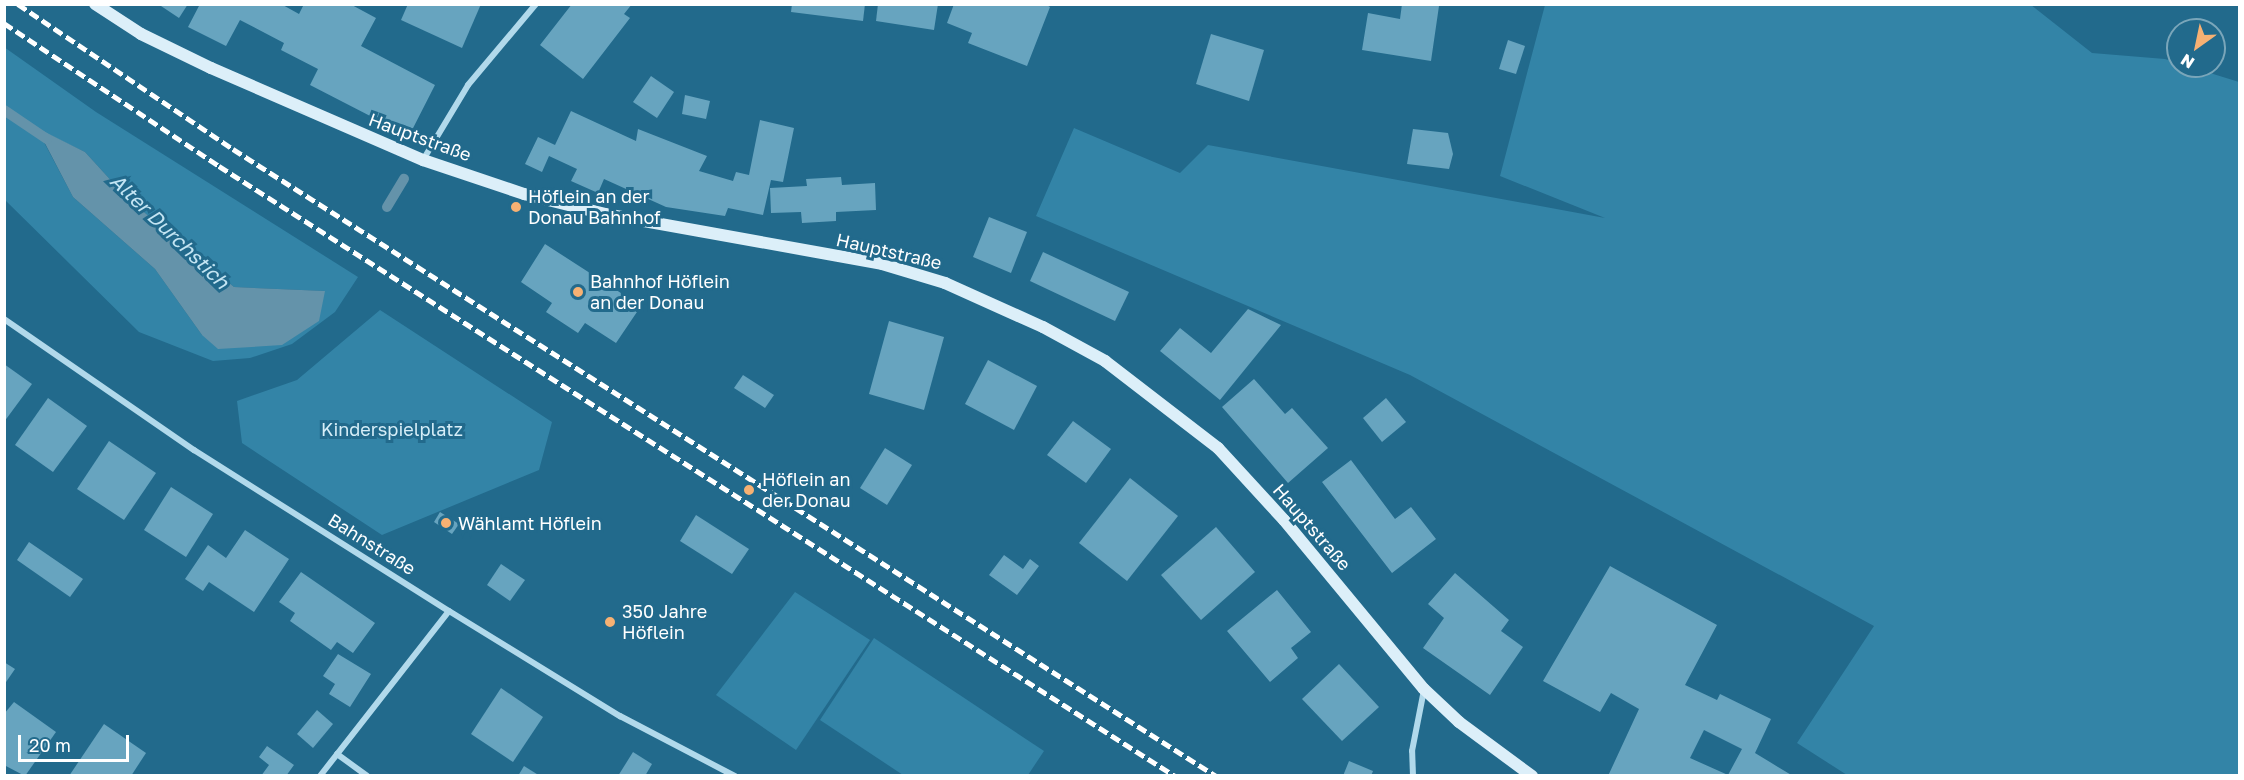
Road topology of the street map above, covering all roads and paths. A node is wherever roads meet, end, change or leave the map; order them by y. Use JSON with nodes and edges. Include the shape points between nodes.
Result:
{"nodes":[{"id":1,"x":95,"y":4,"type":"edge"},
{"id":2,"x":536,"y":4,"type":"edge"},
{"id":3,"x":423,"y":160,"type":"junction"},
{"id":4,"x":4,"y":319,"type":"edge"},
{"id":5,"x":449,"y":611,"type":"junction"},
{"id":6,"x":1424,"y":689,"type":"junction"},
{"id":7,"x":337,"y":754,"type":"junction"},
{"id":8,"x":1527,"y":774,"type":"edge"},
{"id":9,"x":320,"y":776,"type":"edge"},
{"id":10,"x":367,"y":776,"type":"edge"},
{"id":11,"x":735,"y":776,"type":"edge"},
{"id":12,"x":1413,"y":776,"type":"edge"}],
"edges":[{"from":1,"to":3,"type":"main road","name":"Hauptstraße","via":[[141,34],[210,68]]},
{"from":2,"to":3,"type":"street","via":[[468,85]]},
{"from":3,"to":6,"type":"main road","name":"Hauptstraße","via":[[524,194],[605,214],[882,264],[945,283],[1043,327],[1104,361],[1218,448],[1284,520]]},
{"from":4,"to":5,"type":"street","name":"Bahnstraße","via":[[185,444]]},
{"from":5,"to":7,"type":"street"},
{"from":5,"to":11,"type":"street","name":"Bahnstraße","via":[[620,716]]},
{"from":6,"to":8,"type":"main road","name":"Hauptstraße","via":[[1459,722]]},
{"from":6,"to":12,"type":"street","via":[[1412,751]]},
{"from":7,"to":9,"type":"street"},
{"from":7,"to":10,"type":"street"}]}
